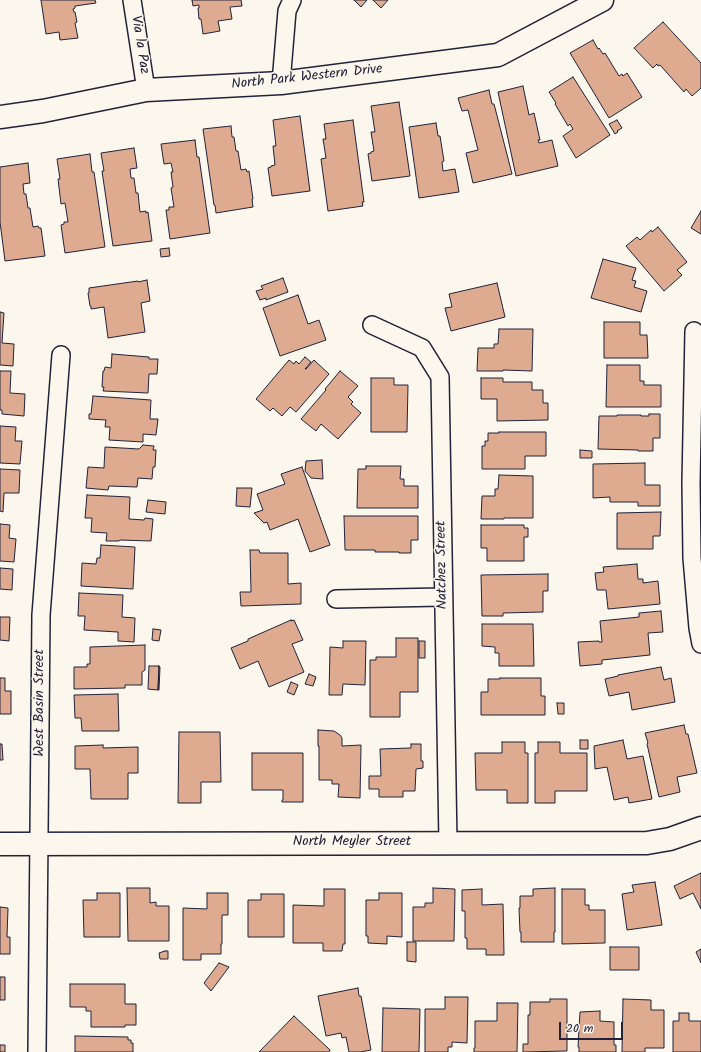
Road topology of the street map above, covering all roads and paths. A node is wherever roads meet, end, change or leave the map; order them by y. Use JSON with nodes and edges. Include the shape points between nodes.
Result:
{"nodes":[{"id":1,"x":132,"y":0,"type":"edge"},
{"id":2,"x":292,"y":0,"type":"edge"},
{"id":3,"x":602,"y":0,"type":"edge"},
{"id":4,"x":281,"y":83,"type":"junction"},
{"id":5,"x":146,"y":90,"type":"junction"},
{"id":6,"x":0,"y":117,"type":"edge"},
{"id":7,"x":372,"y":325,"type":"dead end"},
{"id":8,"x":694,"y":331,"type":"dead end"},
{"id":9,"x":61,"y":355,"type":"dead end"},
{"id":10,"x":443,"y":597,"type":"junction"},
{"id":11,"x":336,"y":599,"type":"dead end"},
{"id":12,"x":701,"y":644,"type":"edge"},
{"id":13,"x":701,"y":828,"type":"edge"},
{"id":14,"x":448,"y":843,"type":"junction"},
{"id":15,"x":0,"y":844,"type":"edge"},
{"id":16,"x":40,"y":844,"type":"junction"},
{"id":17,"x":37,"y":1052,"type":"edge"}],
"edges":[{"from":1,"to":5,"type":"street","name":"Via la Paz"},
{"from":2,"to":4,"type":"street","via":[[287,11]]},
{"from":3,"to":4,"type":"street","name":"North Park Western Drive","via":[[498,55]]},
{"from":4,"to":5,"type":"street","name":"North Park Western Drive"},
{"from":5,"to":6,"type":"street","name":"North Park Western Drive"},
{"from":7,"to":10,"type":"street","name":"Natchez Street","via":[[422,348],[440,377]]},
{"from":8,"to":12,"type":"street","via":[[692,558]]},
{"from":9,"to":16,"type":"street","name":"West Basin Street","via":[[41,616]]},
{"from":10,"to":11,"type":"street"},
{"from":10,"to":14,"type":"street","name":"Natchez Street"},
{"from":13,"to":14,"type":"street","name":"North Meyler Street","via":[[670,839],[647,842]]},
{"from":14,"to":16,"type":"street","name":"North Meyler Street"},
{"from":15,"to":16,"type":"street","name":"North Meyler Street"},
{"from":16,"to":17,"type":"street","name":"West Basin Street"}]}
